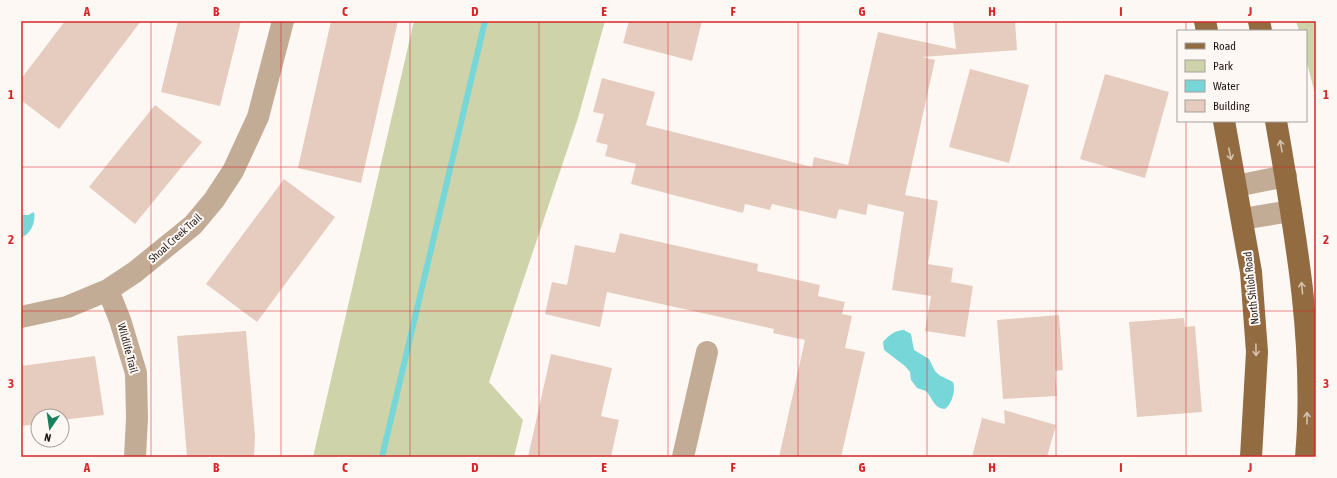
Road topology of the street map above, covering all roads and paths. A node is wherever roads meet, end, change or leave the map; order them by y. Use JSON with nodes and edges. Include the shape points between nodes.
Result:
{"nodes":[{"id":1,"x":284,"y":21,"type":"edge"},
{"id":2,"x":1224,"y":122,"type":"edge"},
{"id":3,"x":1276,"y":122,"type":"edge"},
{"id":4,"x":1286,"y":176,"type":"junction"},
{"id":5,"x":1236,"y":186,"type":"junction"},
{"id":6,"x":1291,"y":211,"type":"junction"},
{"id":7,"x":1242,"y":219,"type":"junction"},
{"id":8,"x":108,"y":290,"type":"junction"},
{"id":9,"x":21,"y":317,"type":"edge"},
{"id":10,"x":707,"y":352,"type":"dead end"},
{"id":11,"x":135,"y":457,"type":"edge"},
{"id":12,"x":683,"y":457,"type":"edge"},
{"id":13,"x":1251,"y":457,"type":"edge"},
{"id":14,"x":1306,"y":457,"type":"edge"}],
"edges":[{"from":1,"to":8,"type":"street","name":"Shoal Creek Trail","via":[[258,117],[233,171],[222,188],[188,230]]},
{"from":2,"to":5,"type":"main road","name":"North Shiloh Road","one_way":true},
{"from":4,"to":3,"type":"main road","one_way":true},
{"from":4,"to":5,"type":"street"},
{"from":4,"to":6,"type":"main road"},
{"from":5,"to":7,"type":"main road","name":"North Shiloh Road"},
{"from":6,"to":7,"type":"street"},
{"from":14,"to":6,"type":"main road","one_way":true,"via":[[1307,352],[1299,257]]},
{"from":7,"to":13,"type":"main road","name":"North Shiloh Road","one_way":true,"via":[[1251,272],[1257,352]]},
{"from":8,"to":9,"type":"street","name":"Shoal Creek Trail","via":[[67,307]]},
{"from":8,"to":11,"type":"street","name":"Wildlife Trail","via":[[136,373]]},
{"from":10,"to":12,"type":"street"}]}
